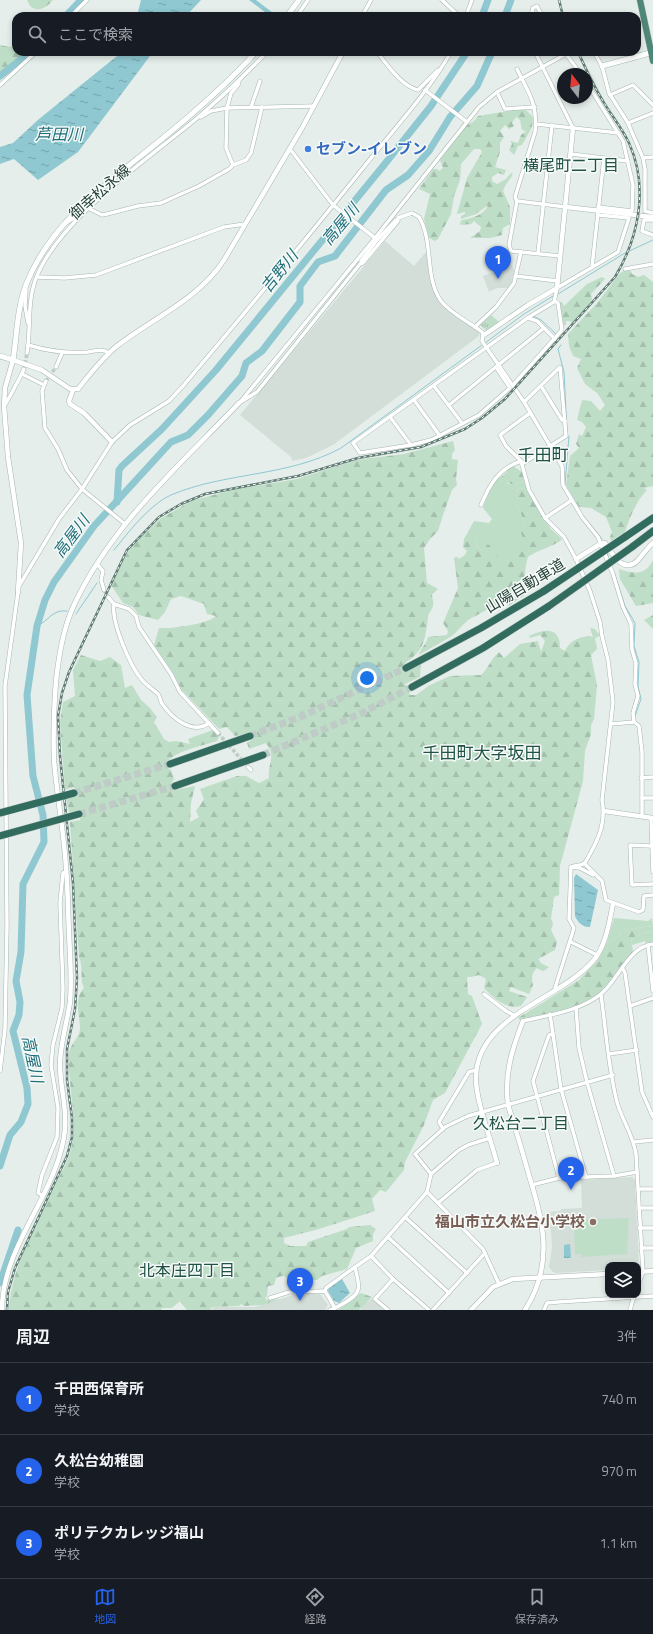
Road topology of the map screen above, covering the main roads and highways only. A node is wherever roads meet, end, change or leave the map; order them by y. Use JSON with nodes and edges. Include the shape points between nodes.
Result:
{"nodes":[{"id":1,"x":299,"y":0,"type":"edge"},
{"id":2,"x":640,"y":0,"type":"edge"},
{"id":3,"x":290,"y":12,"type":"edge"},
{"id":4,"x":650,"y":53,"type":"junction"},
{"id":5,"x":641,"y":55,"type":"edge"},
{"id":6,"x":252,"y":56,"type":"edge"},
{"id":7,"x":639,"y":56,"type":"edge"},
{"id":8,"x":653,"y":61,"type":"edge"},
{"id":9,"x":602,"y":66,"type":"road end"},
{"id":10,"x":1,"y":356,"type":"edge"},
{"id":11,"x":653,"y":518,"type":"edge"},
{"id":12,"x":653,"y":531,"type":"edge"},
{"id":13,"x":406,"y":668,"type":"tunnel mouth"},
{"id":14,"x":412,"y":687,"type":"tunnel mouth"},
{"id":15,"x":250,"y":736,"type":"tunnel mouth"},
{"id":16,"x":263,"y":755,"type":"tunnel mouth"},
{"id":17,"x":170,"y":764,"type":"tunnel mouth"},
{"id":18,"x":176,"y":786,"type":"tunnel mouth"},
{"id":19,"x":74,"y":793,"type":"tunnel mouth"},
{"id":20,"x":0,"y":813,"type":"edge"},
{"id":21,"x":79,"y":814,"type":"tunnel mouth"},
{"id":22,"x":0,"y":836,"type":"edge"}],
"edges":[{"from":1,"to":3,"type":"main road"},
{"from":2,"to":4,"type":"highway"},
{"from":4,"to":5,"type":"main road"},
{"from":4,"to":8,"type":"highway"},
{"from":6,"to":10,"type":"main road","name":"御幸松永線","via":[[174,129],[63,224],[42,251],[26,285],[20,307],[13,360]]},
{"from":7,"to":9,"type":"main road"},
{"from":11,"to":13,"type":"highway","name":"山陽自動車道","bridge":true,"via":[[544,591]]},
{"from":12,"to":14,"type":"highway","name":"山陽自動車道","bridge":true,"via":[[549,606],[483,648]]},
{"from":15,"to":17,"type":"highway"},
{"from":16,"to":18,"type":"highway"},
{"from":19,"to":20,"type":"highway","bridge":true},
{"from":21,"to":22,"type":"highway","bridge":true}]}
